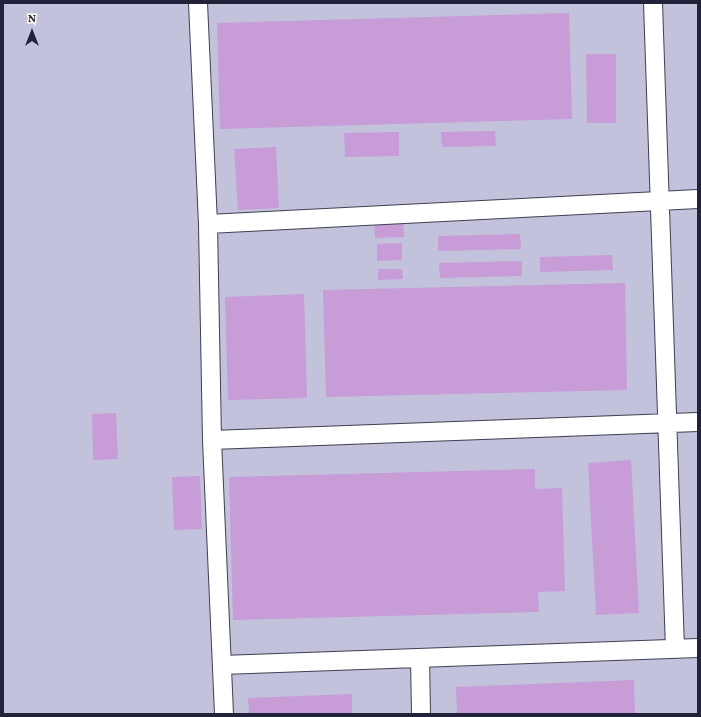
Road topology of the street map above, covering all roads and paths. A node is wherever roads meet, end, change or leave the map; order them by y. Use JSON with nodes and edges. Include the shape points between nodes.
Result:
{"nodes":[{"id":1,"x":198,"y":3,"type":"edge"},
{"id":2,"x":653,"y":3,"type":"edge"},
{"id":3,"x":698,"y":199,"type":"edge"},
{"id":4,"x":660,"y":200,"type":"junction"},
{"id":5,"x":208,"y":224,"type":"junction"},
{"id":6,"x":698,"y":422,"type":"edge"},
{"id":7,"x":667,"y":423,"type":"junction"},
{"id":8,"x":212,"y":440,"type":"junction"},
{"id":9,"x":698,"y":648,"type":"edge"},
{"id":10,"x":675,"y":649,"type":"junction"},
{"id":11,"x":420,"y":658,"type":"junction"},
{"id":12,"x":222,"y":665,"type":"junction"},
{"id":13,"x":224,"y":714,"type":"edge"},
{"id":14,"x":421,"y":714,"type":"edge"}],
"edges":[{"from":1,"to":5,"type":"street"},
{"from":2,"to":4,"type":"street"},
{"from":3,"to":4,"type":"street"},
{"from":4,"to":5,"type":"street"},
{"from":4,"to":7,"type":"street"},
{"from":5,"to":8,"type":"street"},
{"from":6,"to":7,"type":"street"},
{"from":7,"to":8,"type":"street"},
{"from":7,"to":10,"type":"street"},
{"from":8,"to":12,"type":"street"},
{"from":9,"to":10,"type":"street"},
{"from":10,"to":11,"type":"street"},
{"from":11,"to":12,"type":"street"},
{"from":11,"to":14,"type":"street"},
{"from":12,"to":13,"type":"street"}]}
